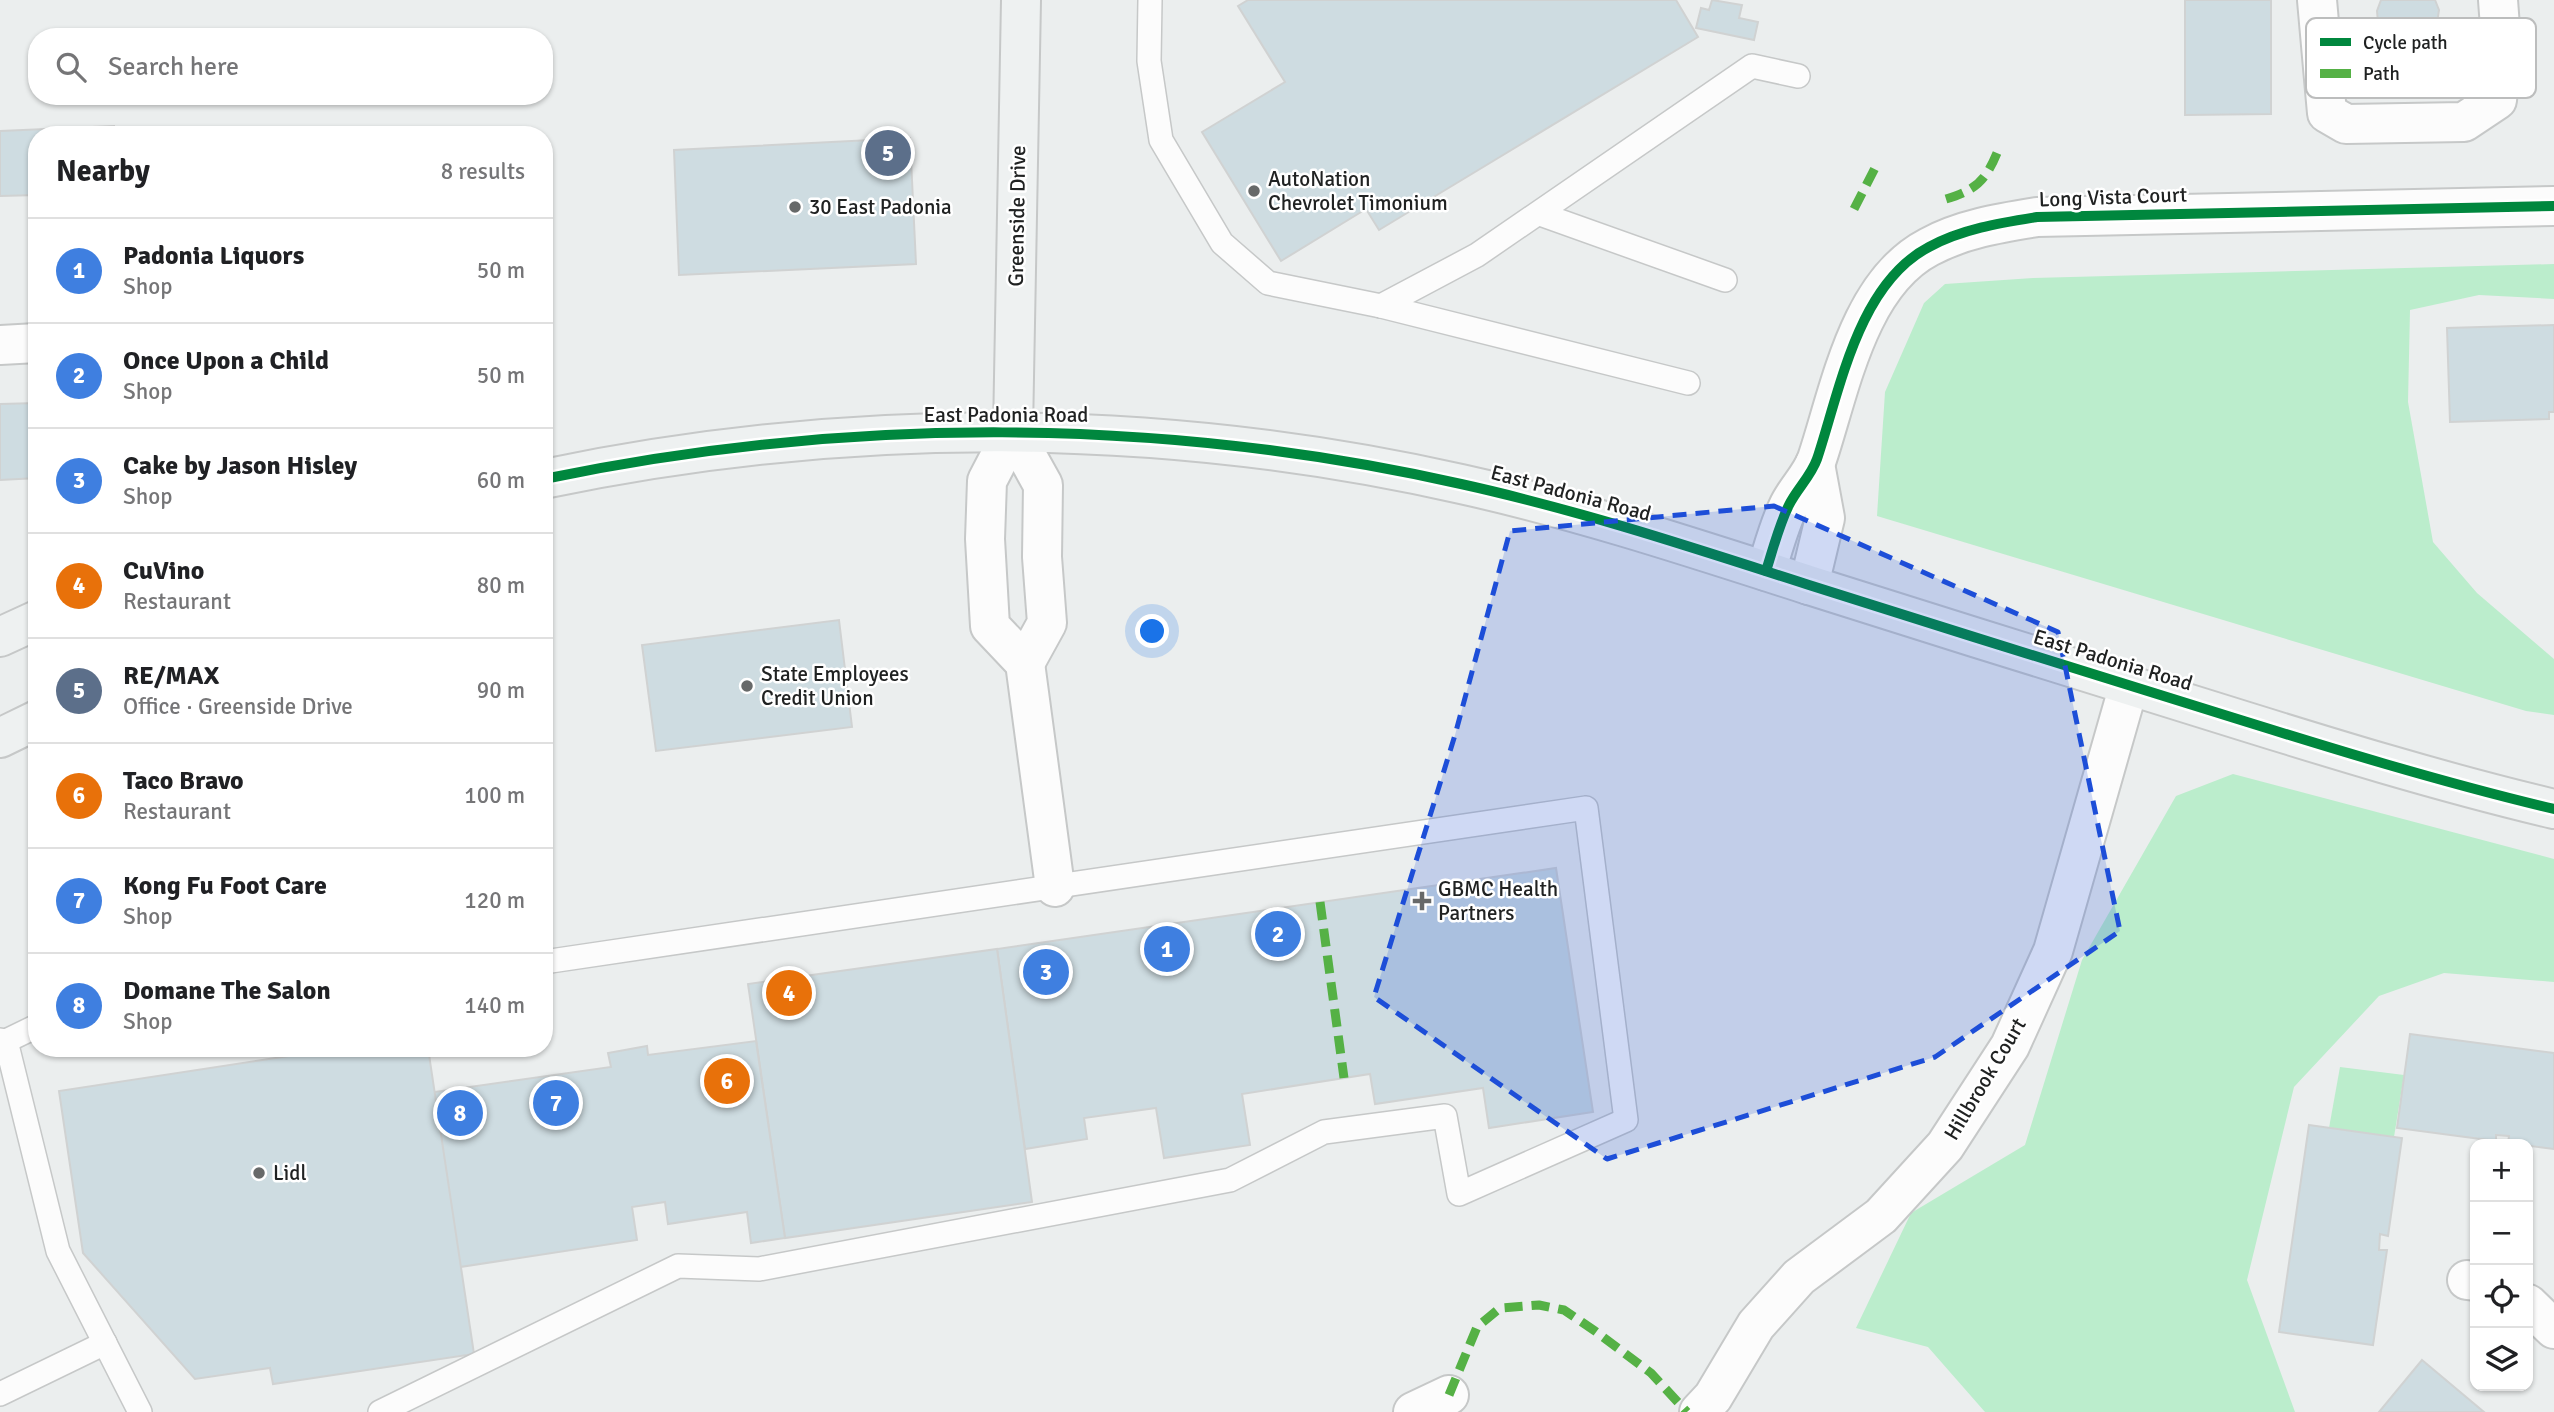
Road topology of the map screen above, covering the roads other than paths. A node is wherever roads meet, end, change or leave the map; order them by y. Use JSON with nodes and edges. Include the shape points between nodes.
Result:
{"nodes":[{"id":1,"x":1021,"y":0,"type":"edge"},
{"id":2,"x":1150,"y":0,"type":"edge"},
{"id":3,"x":2317,"y":0,"type":"edge"},
{"id":4,"x":2498,"y":0,"type":"edge"},
{"id":5,"x":2319,"y":18,"type":"edge"},
{"id":6,"x":2499,"y":18,"type":"edge"},
{"id":7,"x":1798,"y":76,"type":"dead end"},
{"id":8,"x":2326,"y":98,"type":"edge"},
{"id":9,"x":2497,"y":98,"type":"edge"},
{"id":10,"x":2554,"y":206,"type":"edge"},
{"id":11,"x":1540,"y":214,"type":"junction"},
{"id":12,"x":1725,"y":280,"type":"dead end"},
{"id":13,"x":1381,"y":306,"type":"junction"},
{"id":14,"x":28,"y":344,"type":"edge"},
{"id":15,"x":0,"y":345,"type":"edge"},
{"id":16,"x":1688,"y":383,"type":"dead end"},
{"id":17,"x":1013,"y":431,"type":"junction"},
{"id":18,"x":1815,"y":464,"type":"junction"},
{"id":19,"x":553,"y":475,"type":"edge"},
{"id":20,"x":1766,"y":571,"type":"junction"},
{"id":21,"x":1809,"y":584,"type":"junction"},
{"id":22,"x":28,"y":624,"type":"edge"},
{"id":23,"x":0,"y":638,"type":"edge"},
{"id":24,"x":1025,"y":663,"type":"junction"},
{"id":25,"x":2129,"y":685,"type":"junction"},
{"id":26,"x":28,"y":724,"type":"edge"},
{"id":27,"x":0,"y":738,"type":"edge"},
{"id":28,"x":2554,"y":809,"type":"edge"},
{"id":29,"x":1055,"y":887,"type":"junction"},
{"id":30,"x":553,"y":961,"type":"edge"},
{"id":31,"x":28,"y":1030,"type":"edge"},
{"id":32,"x":3,"y":1040,"type":"edge"},
{"id":33,"x":2533,"y":1309,"type":"edge"},
{"id":34,"x":2554,"y":1329,"type":"edge"},
{"id":35,"x":105,"y":1343,"type":"junction"},
{"id":36,"x":0,"y":1394,"type":"edge"},
{"id":37,"x":1448,"y":1395,"type":"dead end"},
{"id":38,"x":1717,"y":1407,"type":"edge"},
{"id":39,"x":140,"y":1412,"type":"edge"},
{"id":40,"x":380,"y":1412,"type":"edge"},
{"id":41,"x":1413,"y":1412,"type":"edge"}],
"edges":[{"from":1,"to":17,"type":"street","name":"Greenside Drive"},
{"from":2,"to":13,"type":"lane","via":[[1149,61],[1161,140],[1222,243],[1268,283]]},
{"from":3,"to":5,"type":"street"},
{"from":4,"to":6,"type":"street"},
{"from":7,"to":11,"type":"lane","via":[[1752,65]]},
{"from":8,"to":9,"type":"street","via":[[2327,113],[2346,124],[2464,122]]},
{"from":10,"to":18,"type":"street","name":"Long Vista Court","via":[[2037,217],[1966,231],[1927,247],[1877,296],[1858,332]]},
{"from":11,"to":12,"type":"lane"},
{"from":11,"to":13,"type":"lane","via":[[1477,255]]},
{"from":13,"to":16,"type":"lane"},
{"from":14,"to":15,"type":"street"},
{"from":17,"to":19,"type":"street","name":"East Padonia Road","via":[[810,440]]},
{"from":17,"to":20,"type":"street","name":"East Padonia Road","via":[[1164,438],[1273,449],[1382,468],[1641,530]]},
{"from":17,"to":24,"type":"street","via":[[1043,485],[1047,623]]},
{"from":17,"to":24,"type":"street","via":[[987,481],[985,539],[990,626]]},
{"from":18,"to":20,"type":"street","via":[[1788,506]]},
{"from":18,"to":21,"type":"street","via":[[1825,518]]},
{"from":20,"to":21,"type":"street","name":"East Padonia Road"},
{"from":21,"to":25,"type":"street","name":"East Padonia Road"},
{"from":22,"to":23,"type":"street"},
{"from":24,"to":29,"type":"street"},
{"from":25,"to":28,"type":"street","name":"East Padonia Road","via":[[2378,762]]},
{"from":25,"to":38,"type":"street","name":"Hillbrook Court","via":[[2053,951],[2010,1046],[1945,1146],[1881,1216],[1799,1277],[1756,1325]]},
{"from":26,"to":27,"type":"street"},
{"from":29,"to":30,"type":"lane"},
{"from":29,"to":40,"type":"lane","via":[[1586,808],[1626,1120],[1459,1194],[1445,1116],[1324,1132],[1230,1180],[759,1269],[678,1266]]},
{"from":31,"to":32,"type":"lane"},
{"from":32,"to":35,"type":"lane","via":[[58,1251]]},
{"from":33,"to":34,"type":"street"},
{"from":35,"to":36,"type":"lane"},
{"from":35,"to":39,"type":"lane"},
{"from":37,"to":41,"type":"street"}]}
